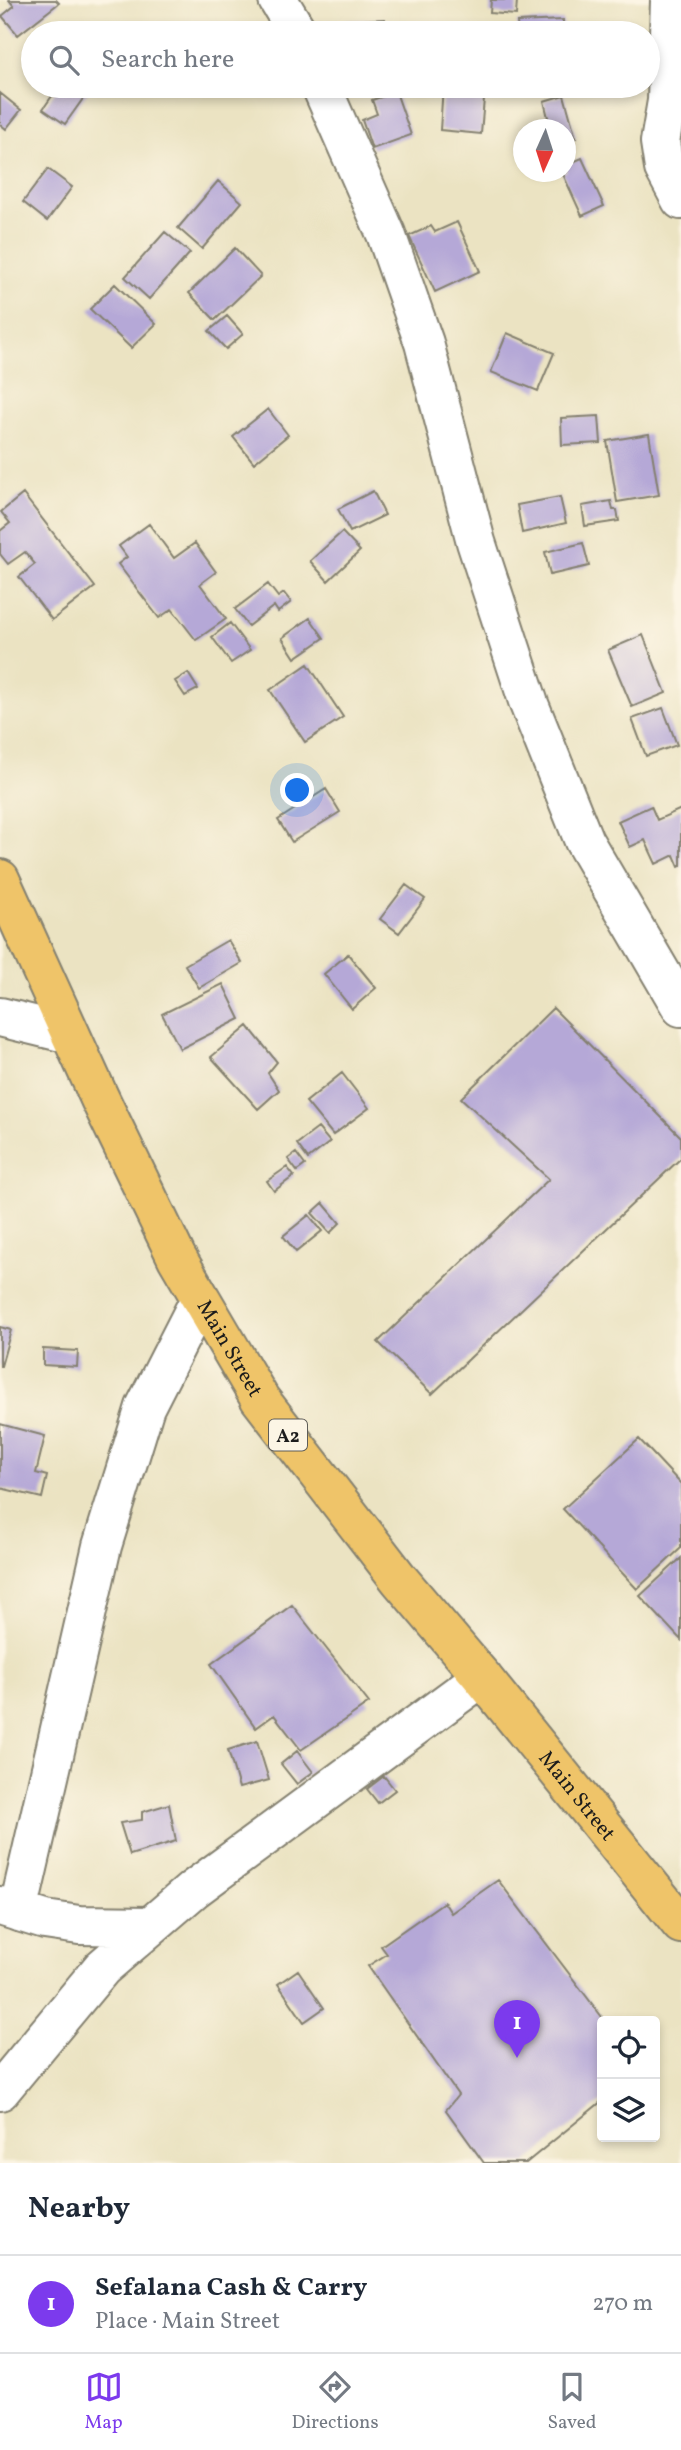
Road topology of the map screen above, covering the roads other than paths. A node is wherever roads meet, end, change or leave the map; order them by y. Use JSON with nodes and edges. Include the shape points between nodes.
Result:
{"nodes":[{"id":1,"x":278,"y":0,"type":"edge"},
{"id":2,"x":670,"y":0,"type":"edge"},
{"id":3,"x":291,"y":21,"type":"edge"},
{"id":4,"x":326,"y":98,"type":"edge"},
{"id":5,"x":681,"y":200,"type":"edge"},
{"id":6,"x":0,"y":880,"type":"edge"},
{"id":7,"x":681,"y":1007,"type":"edge"},
{"id":8,"x":0,"y":1017,"type":"edge"},
{"id":9,"x":70,"y":1034,"type":"junction"},
{"id":10,"x":200,"y":1299,"type":"junction"},
{"id":11,"x":482,"y":1677,"type":"junction"},
{"id":12,"x":9,"y":1909,"type":"edge"},
{"id":13,"x":681,"y":1924,"type":"edge"},
{"id":14,"x":151,"y":1926,"type":"junction"},
{"id":15,"x":0,"y":2091,"type":"edge"}],
"edges":[{"from":1,"to":3,"type":"street"},
{"from":2,"to":5,"type":"street","via":[[667,101],[660,142],[664,169]]},
{"from":4,"to":7,"type":"street","via":[[386,234],[424,343],[476,542],[529,704],[584,841]]},
{"from":6,"to":9,"type":"highway","name":"Main Street","number":"A2"},
{"from":8,"to":9,"type":"street"},
{"from":9,"to":10,"type":"highway","name":"Main Street","number":"A2"},
{"from":10,"to":11,"type":"highway","name":"Main Street","number":"A2","via":[[260,1399],[399,1579]]},
{"from":10,"to":12,"type":"street","via":[[145,1407],[102,1546]]},
{"from":11,"to":13,"type":"highway","name":"Main Street","number":"A2"},
{"from":11,"to":14,"type":"street","via":[[194,1889]]},
{"from":12,"to":14,"type":"street","via":[[79,1925]]},
{"from":14,"to":15,"type":"street","via":[[102,1968]]}]}
